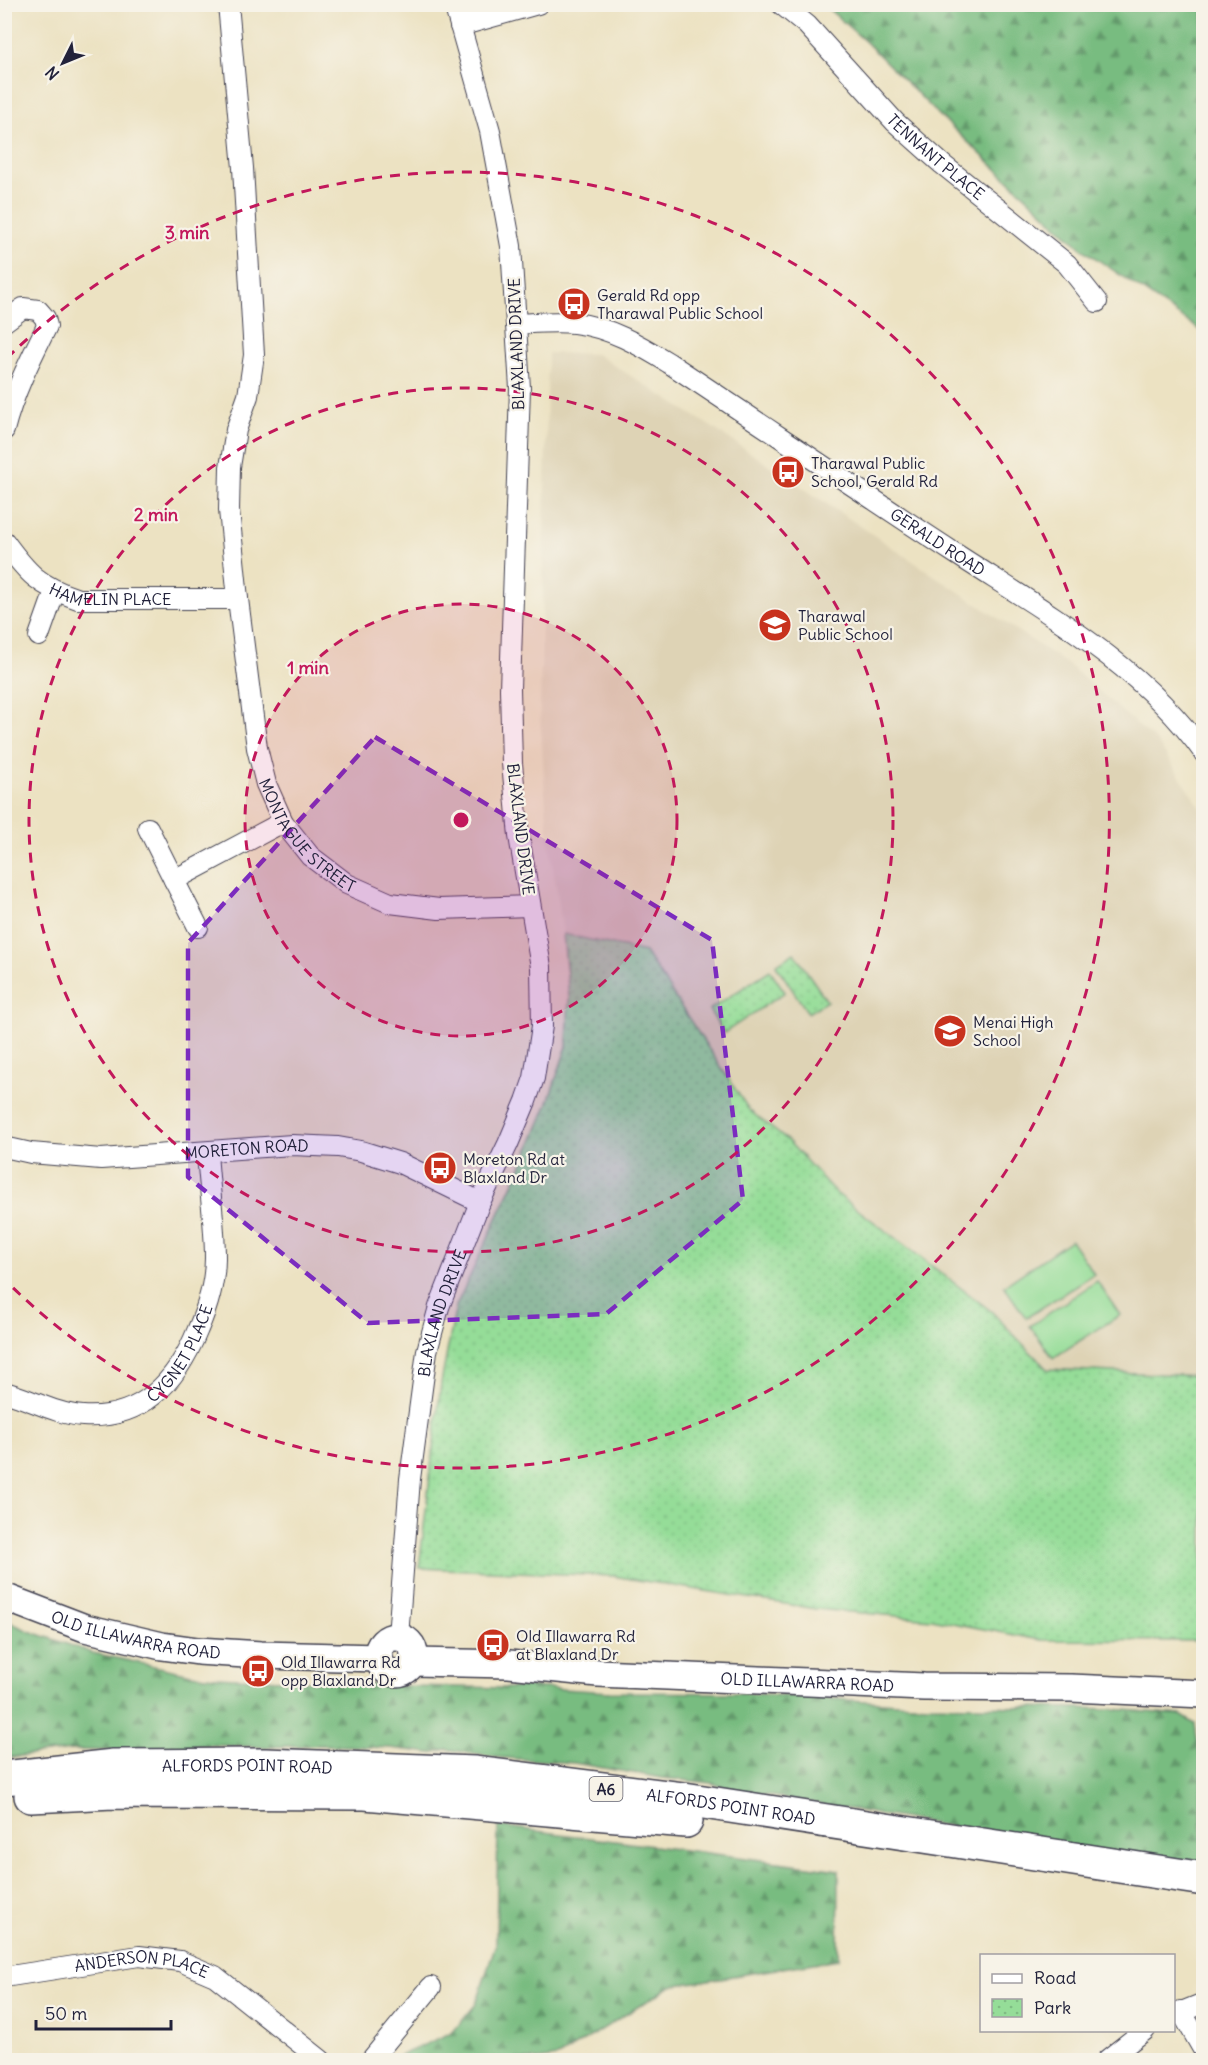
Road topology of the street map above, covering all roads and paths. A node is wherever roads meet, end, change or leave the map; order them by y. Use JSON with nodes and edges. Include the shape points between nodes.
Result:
{"nodes":[{"id":1,"x":219,"y":4,"type":"edge"},
{"id":2,"x":454,"y":4,"type":"edge"},
{"id":3,"x":538,"y":4,"type":"edge"},
{"id":4,"x":781,"y":4,"type":"edge"},
{"id":5,"x":228,"y":5,"type":"edge"},
{"id":6,"x":460,"y":26,"type":"junction"},
{"id":7,"x":1097,"y":302,"type":"dead end"},
{"id":8,"x":4,"y":322,"type":"edge"},
{"id":9,"x":517,"y":324,"type":"junction"},
{"id":10,"x":4,"y":430,"type":"edge"},
{"id":11,"x":4,"y":541,"type":"edge"},
{"id":12,"x":55,"y":591,"type":"junction"},
{"id":13,"x":238,"y":599,"type":"junction"},
{"id":14,"x":39,"y":636,"type":"dead end"},
{"id":15,"x":1203,"y":753,"type":"edge"},
{"id":16,"x":283,"y":822,"type":"junction"},
{"id":17,"x":148,"y":828,"type":"dead end"},
{"id":18,"x":174,"y":880,"type":"junction"},
{"id":19,"x":530,"y":906,"type":"junction"},
{"id":20,"x":198,"y":927,"type":"dead end"},
{"id":21,"x":4,"y":1147,"type":"edge"},
{"id":22,"x":207,"y":1152,"type":"junction"},
{"id":23,"x":480,"y":1202,"type":"junction"},
{"id":24,"x":4,"y":1392,"type":"edge"},
{"id":25,"x":4,"y":1597,"type":"edge"},
{"id":26,"x":398,"y":1637,"type":"junction"},
{"id":27,"x":379,"y":1658,"type":"junction"},
{"id":28,"x":414,"y":1662,"type":"junction"},
{"id":29,"x":1203,"y":1694,"type":"edge"},
{"id":30,"x":4,"y":1778,"type":"edge"},
{"id":31,"x":4,"y":1797,"type":"edge"},
{"id":32,"x":1203,"y":1879,"type":"edge"},
{"id":33,"x":1203,"y":1900,"type":"edge"},
{"id":34,"x":4,"y":1977,"type":"edge"},
{"id":35,"x":431,"y":1987,"type":"dead end"},
{"id":36,"x":1203,"y":2003,"type":"edge"},
{"id":37,"x":1177,"y":2013,"type":"edge"},
{"id":38,"x":1144,"y":2032,"type":"edge"},
{"id":39,"x":1203,"y":2050,"type":"edge"},
{"id":40,"x":321,"y":2061,"type":"edge"},
{"id":41,"x":371,"y":2061,"type":"edge"},
{"id":42,"x":1107,"y":2061,"type":"edge"}],
"edges":[{"from":1,"to":5,"type":"street"},
{"from":2,"to":6,"type":"street","name":"BLAXLAND DRIVE"},
{"from":3,"to":6,"type":"street"},
{"from":4,"to":7,"type":"street","name":"TENNANT PLACE","via":[[807,25],[896,122],[942,164],[1067,264]]},
{"from":5,"to":13,"type":"street","via":[[254,346],[248,396],[236,430],[230,466],[229,510]]},
{"from":6,"to":9,"type":"street","name":"BLAXLAND DRIVE","via":[[490,131],[511,246]]},
{"from":8,"to":10,"type":"street","via":[[23,308],[38,310],[47,326]]},
{"from":9,"to":15,"type":"street","name":"GERALD ROAD","via":[[573,323],[604,330],[669,363],[1074,630],[1159,700]]},
{"from":9,"to":19,"type":"street","name":"BLAXLAND DRIVE","via":[[520,388],[510,689],[512,763]]},
{"from":11,"to":12,"type":"street","name":"HAMELIN PLACE","via":[[26,571]]},
{"from":12,"to":13,"type":"street","name":"HAMELIN PLACE","via":[[78,599]]},
{"from":12,"to":14,"type":"street"},
{"from":13,"to":16,"type":"street","name":"MONTAGUE STREET","via":[[257,748],[266,784]]},
{"from":16,"to":18,"type":"street"},
{"from":16,"to":19,"type":"street","name":"MONTAGUE STREET","via":[[310,856],[347,884],[390,903],[439,909]]},
{"from":17,"to":18,"type":"street"},
{"from":18,"to":20,"type":"street"},
{"from":19,"to":23,"type":"street","name":"BLAXLAND DRIVE","via":[[541,967],[542,1026],[534,1078],[518,1124]]},
{"from":21,"to":22,"type":"street","name":"MORETON ROAD","via":[[101,1159]]},
{"from":22,"to":23,"type":"street","name":"MORETON ROAD","via":[[292,1145],[361,1151],[400,1163]]},
{"from":22,"to":24,"type":"street","name":"CYGNET PLACE","via":[[215,1258],[212,1288],[195,1336],[173,1376],[148,1399],[118,1413],[101,1415],[61,1412]]},
{"from":23,"to":26,"type":"street","name":"BLAXLAND DRIVE","via":[[439,1307],[427,1351],[410,1479]]},
{"from":25,"to":27,"type":"street","name":"OLD ILLAWARRA ROAD","via":[[85,1628],[162,1646],[261,1655]]},
{"from":26,"to":27,"type":"street","via":[[383,1643]]},
{"from":26,"to":28,"type":"street","via":[[412,1646]]},
{"from":27,"to":28,"type":"street","via":[[392,1673],[403,1672]]},
{"from":28,"to":29,"type":"street","name":"OLD ILLAWARRA ROAD","via":[[924,1687]]},
{"from":30,"to":32,"type":"highway","name":"ALFORDS POINT ROAD","number":"A6","via":[[114,1766],[265,1765],[475,1773],[684,1799]]},
{"from":31,"to":33,"type":"highway","name":"ALFORDS POINT ROAD","number":"A6","via":[[113,1792],[389,1795],[717,1824]]},
{"from":34,"to":40,"type":"street","name":"ANDERSON PLACE","via":[[139,1956],[180,1961],[215,1976]]},
{"from":35,"to":41,"type":"street"},
{"from":36,"to":37,"type":"street"},
{"from":37,"to":39,"type":"street"},
{"from":38,"to":42,"type":"street"}]}
